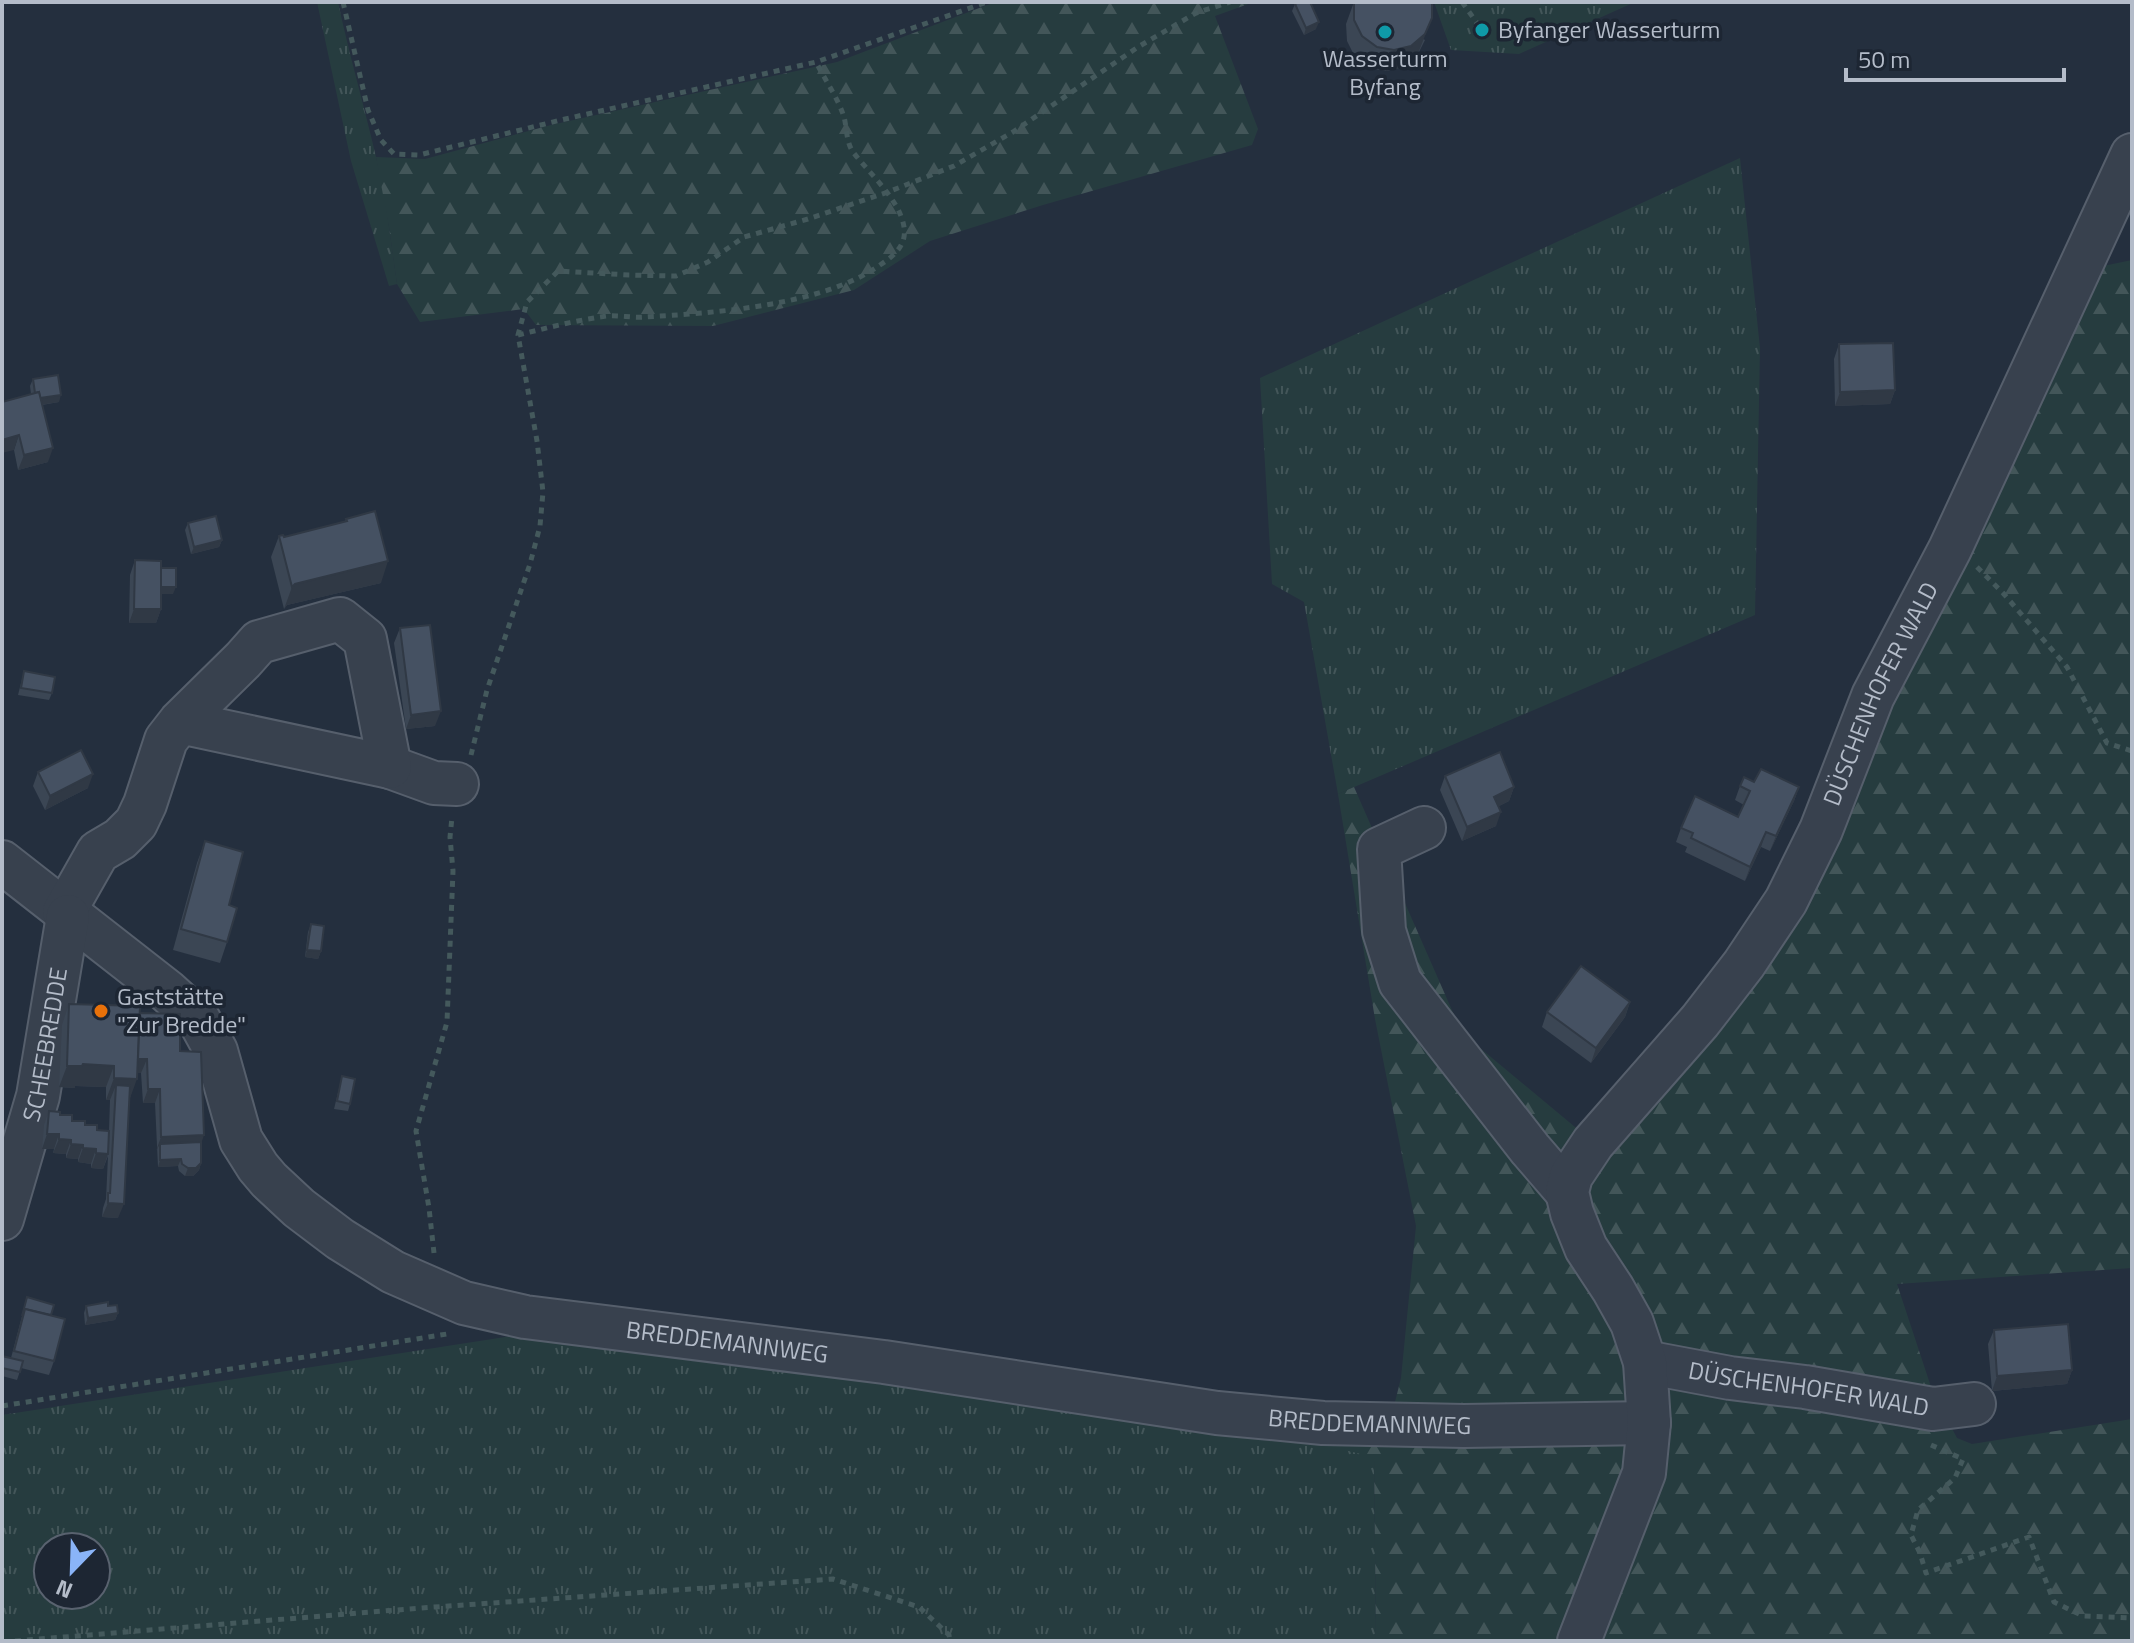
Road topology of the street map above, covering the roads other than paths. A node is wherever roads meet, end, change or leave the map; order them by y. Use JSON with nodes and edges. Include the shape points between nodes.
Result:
{"nodes":[{"id":1,"x":2132,"y":155,"type":"edge"},
{"id":2,"x":180,"y":722,"type":"junction"},
{"id":3,"x":390,"y":767,"type":"junction"},
{"id":4,"x":457,"y":784,"type":"road end"},
{"id":5,"x":1424,"y":828,"type":"dead end"},
{"id":6,"x":2,"y":862,"type":"edge"},
{"id":7,"x":66,"y":914,"type":"junction"},
{"id":8,"x":1567,"y":1192,"type":"junction"},
{"id":9,"x":2,"y":1219,"type":"edge"},
{"id":10,"x":1645,"y":1362,"type":"junction"},
{"id":11,"x":1974,"y":1404,"type":"dead end"},
{"id":12,"x":1649,"y":1423,"type":"junction"},
{"id":13,"x":1579,"y":1641,"type":"edge"}],
"edges":[{"from":1,"to":8,"type":"street","name":"DÜSCHENHOFER WALD","via":[[1950,549],[1873,696],[1821,830],[1786,901],[1700,1021],[1586,1152]]},
{"from":2,"to":3,"type":"street"},
{"from":2,"to":3,"type":"street","via":[[259,642],[340,619],[365,639]]},
{"from":2,"to":7,"type":"street","via":[[166,740],[136,823],[98,852]]},
{"from":3,"to":4,"type":"street","via":[[434,783]]},
{"from":5,"to":8,"type":"street","via":[[1379,849],[1384,931],[1400,982]]},
{"from":6,"to":7,"type":"street","name":"BREDDEMANNWEG"},
{"from":7,"to":9,"type":"street","name":"SCHEEBREDDE","via":[[38,1096]]},
{"from":7,"to":12,"type":"street","name":"BREDDEMANNWEG","via":[[199,1020],[216,1051],[241,1140],[269,1180],[340,1239],[393,1272],[464,1303],[497,1312],[884,1362],[1217,1413],[1354,1424]]},
{"from":8,"to":10,"type":"street","via":[[1586,1248],[1632,1323]]},
{"from":10,"to":11,"type":"street","name":"DÜSCHENHOFER WALD","via":[[1933,1409]]},
{"from":10,"to":12,"type":"street"},
{"from":12,"to":13,"type":"street","via":[[1644,1473]]}]}
